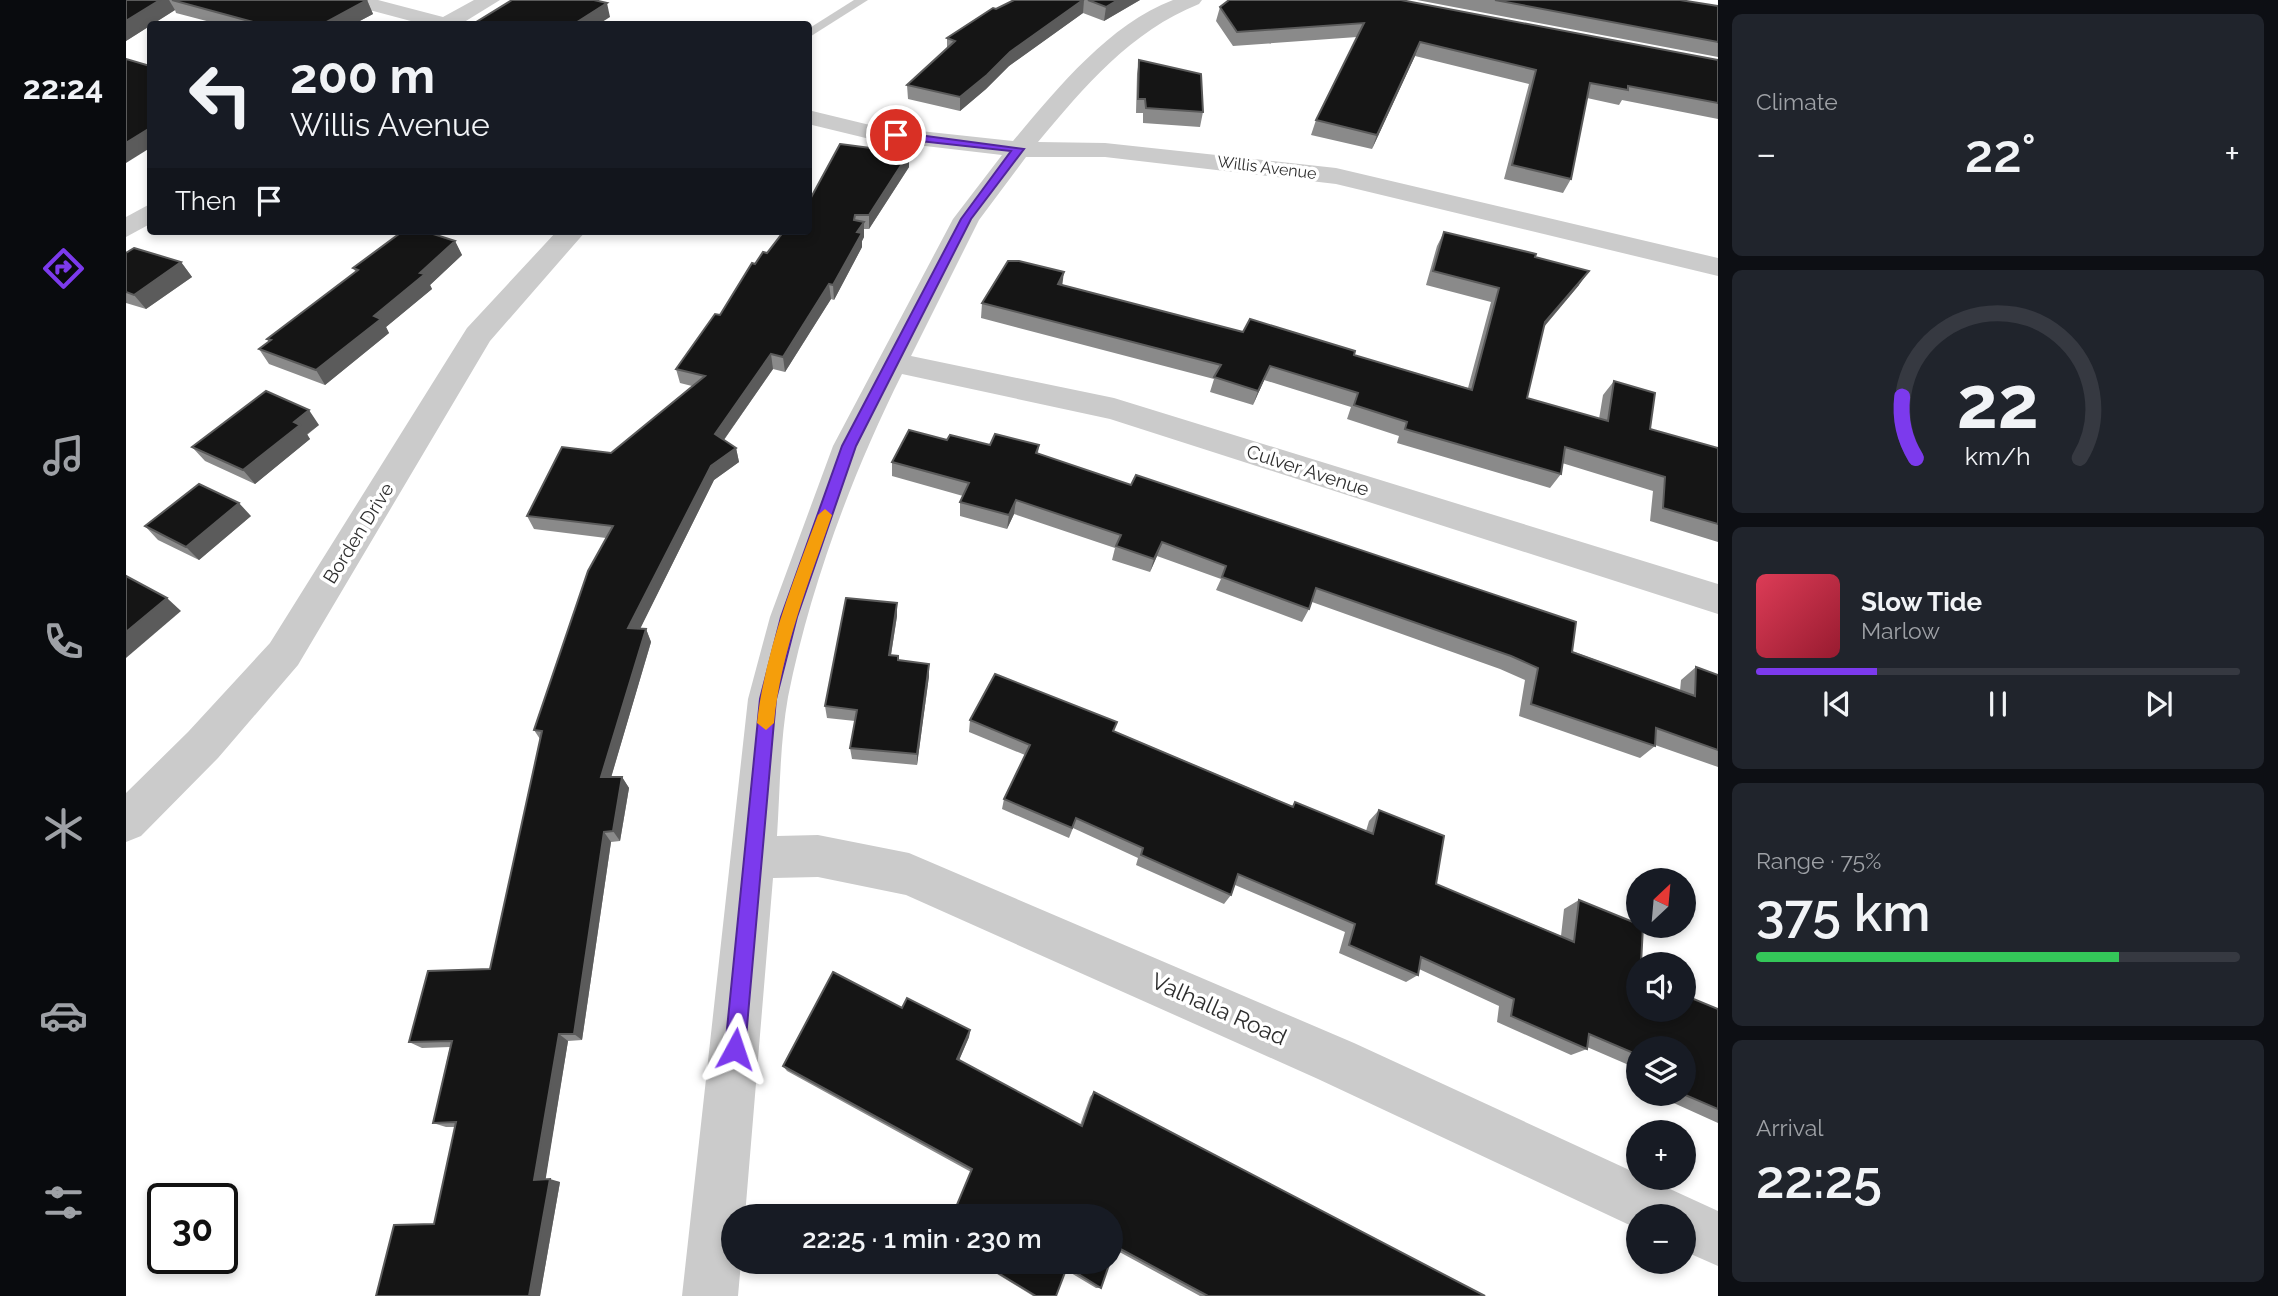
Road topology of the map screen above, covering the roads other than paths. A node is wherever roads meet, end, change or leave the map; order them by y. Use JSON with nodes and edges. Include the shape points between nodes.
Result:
{"nodes":[{"id":1,"x":354,"y":0,"type":"edge"},
{"id":2,"x":490,"y":0,"type":"edge"},
{"id":3,"x":862,"y":0,"type":"edge"},
{"id":4,"x":1192,"y":0,"type":"edge"},
{"id":5,"x":434,"y":21,"type":"edge"},
{"id":6,"x":451,"y":21,"type":"edge"},
{"id":7,"x":812,"y":32,"type":"edge"},
{"id":8,"x":812,"y":118,"type":"edge"},
{"id":9,"x":1018,"y":149,"type":"junction"},
{"id":10,"x":142,"y":210,"type":"edge"},
{"id":11,"x":126,"y":229,"type":"edge"},
{"id":12,"x":568,"y":235,"type":"edge"},
{"id":13,"x":1718,"y":267,"type":"edge"},
{"id":14,"x":892,"y":362,"type":"junction"},
{"id":15,"x":1718,"y":599,"type":"edge"},
{"id":16,"x":126,"y":822,"type":"edge"},
{"id":17,"x":754,"y":857,"type":"junction"},
{"id":18,"x":1643,"y":1204,"type":"edge"},
{"id":19,"x":1696,"y":1229,"type":"edge"},
{"id":20,"x":1718,"y":1239,"type":"edge"},
{"id":21,"x":710,"y":1296,"type":"edge"}],
"edges":[{"from":1,"to":5,"type":"street"},
{"from":2,"to":6,"type":"street"},
{"from":3,"to":7,"type":"lane"},
{"from":4,"to":9,"type":"street","via":[[1161,12],[1085,71]]},
{"from":8,"to":9,"type":"street","name":"Willis Avenue","via":[[874,133]]},
{"from":9,"to":13,"type":"street","name":"Willis Avenue","via":[[1154,155],[1336,176]]},
{"from":9,"to":14,"type":"street","via":[[966,219]]},
{"from":10,"to":11,"type":"street"},
{"from":12,"to":16,"type":"street","name":"Borden Drive","via":[[478,335],[284,653],[203,745]]},
{"from":14,"to":15,"type":"street","name":"Culver Avenue","via":[[1114,409]]},
{"from":14,"to":17,"type":"street","via":[[849,446],[789,617],[768,699]]},
{"from":17,"to":18,"type":"street","name":"Valhalla Road","via":[[818,856],[909,874],[1336,1060]]},
{"from":17,"to":21,"type":"street"},
{"from":19,"to":20,"type":"street"}]}
